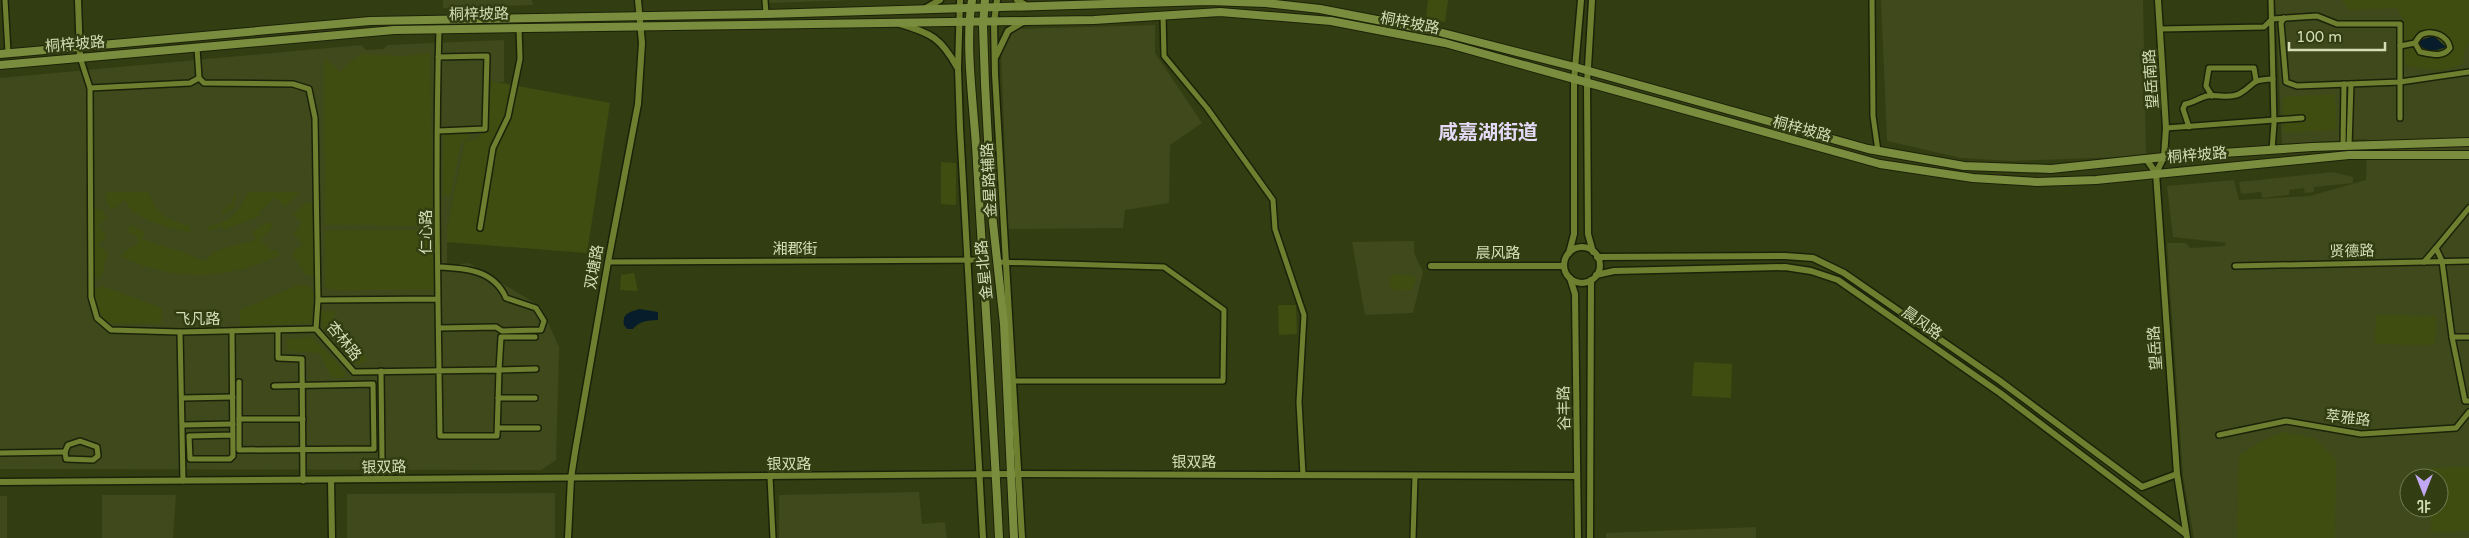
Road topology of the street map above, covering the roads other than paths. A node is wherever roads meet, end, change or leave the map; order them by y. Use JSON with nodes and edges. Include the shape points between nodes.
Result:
{"nodes":[{"id":1,"x":5,"y":0,"type":"edge"},
{"id":2,"x":78,"y":0,"type":"edge"},
{"id":3,"x":638,"y":0,"type":"edge"},
{"id":4,"x":765,"y":0,"type":"edge"},
{"id":5,"x":940,"y":0,"type":"edge"},
{"id":6,"x":960,"y":0,"type":"edge"},
{"id":7,"x":1017,"y":0,"type":"edge"},
{"id":8,"x":1581,"y":0,"type":"edge"},
{"id":9,"x":1592,"y":0,"type":"edge"},
{"id":10,"x":1872,"y":0,"type":"edge"},
{"id":11,"x":2158,"y":0,"type":"edge"},
{"id":12,"x":2271,"y":0,"type":"edge"},
{"id":13,"x":1135,"y":1,"type":"edge"},
{"id":14,"x":1182,"y":1,"type":"edge"},
{"id":15,"x":972,"y":4,"type":"edge"},
{"id":16,"x":985,"y":4,"type":"edge"},
{"id":17,"x":996,"y":4,"type":"edge"},
{"id":18,"x":1030,"y":7,"type":"junction"},
{"id":19,"x":960,"y":9,"type":"junction"},
{"id":20,"x":923,"y":10,"type":"junction"},
{"id":21,"x":766,"y":14,"type":"junction"},
{"id":22,"x":1163,"y":15,"type":"junction"},
{"id":23,"x":639,"y":16,"type":"junction"},
{"id":24,"x":2284,"y":18,"type":"junction"},
{"id":25,"x":2272,"y":19,"type":"junction"},
{"id":26,"x":959,"y":22,"type":"junction"},
{"id":27,"x":970,"y":22,"type":"junction"},
{"id":28,"x":983,"y":22,"type":"junction"},
{"id":29,"x":994,"y":22,"type":"junction"},
{"id":30,"x":1025,"y":22,"type":"junction"},
{"id":31,"x":899,"y":24,"type":"junction"},
{"id":32,"x":640,"y":25,"type":"junction"},
{"id":33,"x":519,"y":27,"type":"junction"},
{"id":34,"x":439,"y":28,"type":"junction"},
{"id":35,"x":2160,"y":29,"type":"junction"},
{"id":36,"x":2415,"y":43,"type":"junction"},
{"id":37,"x":79,"y":46,"type":"junction"},
{"id":38,"x":2400,"y":46,"type":"junction"},
{"id":39,"x":197,"y":48,"type":"junction"},
{"id":40,"x":4,"y":53,"type":"edge"},
{"id":41,"x":80,"y":57,"type":"junction"},
{"id":42,"x":438,"y":57,"type":"junction"},
{"id":43,"x":995,"y":60,"type":"junction"},
{"id":44,"x":0,"y":65,"type":"edge"},
{"id":45,"x":1575,"y":67,"type":"junction"},
{"id":46,"x":958,"y":68,"type":"junction"},
{"id":47,"x":1588,"y":71,"type":"junction"},
{"id":48,"x":2469,"y":72,"type":"edge"},
{"id":49,"x":199,"y":78,"type":"junction"},
{"id":50,"x":2273,"y":79,"type":"junction"},
{"id":51,"x":1574,"y":80,"type":"junction"},
{"id":52,"x":2256,"y":80,"type":"junction"},
{"id":53,"x":2400,"y":82,"type":"junction"},
{"id":54,"x":1587,"y":84,"type":"junction"},
{"id":55,"x":2344,"y":84,"type":"junction"},
{"id":56,"x":2351,"y":84,"type":"junction"},
{"id":57,"x":90,"y":88,"type":"junction"},
{"id":58,"x":2212,"y":96,"type":"junction"},
{"id":59,"x":2302,"y":118,"type":"dead end"},
{"id":60,"x":2400,"y":118,"type":"dead end"},
{"id":61,"x":2274,"y":120,"type":"junction"},
{"id":62,"x":2189,"y":127,"type":"junction"},
{"id":63,"x":2166,"y":128,"type":"junction"},
{"id":64,"x":438,"y":131,"type":"junction"},
{"id":65,"x":2469,"y":142,"type":"edge"},
{"id":66,"x":2346,"y":146,"type":"junction"},
{"id":67,"x":2272,"y":150,"type":"junction"},
{"id":68,"x":1878,"y":151,"type":"junction"},
{"id":69,"x":2469,"y":155,"type":"edge"},
{"id":70,"x":2164,"y":157,"type":"junction"},
{"id":71,"x":2146,"y":159,"type":"junction"},
{"id":72,"x":2156,"y":173,"type":"junction"},
{"id":73,"x":2469,"y":208,"type":"edge"},
{"id":74,"x":480,"y":228,"type":"dead end"},
{"id":75,"x":2436,"y":248,"type":"junction"},
{"id":76,"x":1569,"y":253,"type":"junction"},
{"id":77,"x":1595,"y":254,"type":"junction"},
{"id":78,"x":984,"y":260,"type":"junction"},
{"id":79,"x":2442,"y":261,"type":"junction"},
{"id":80,"x":2469,"y":261,"type":"edge"},
{"id":81,"x":608,"y":262,"type":"junction"},
{"id":82,"x":1002,"y":262,"type":"junction"},
{"id":83,"x":2424,"y":262,"type":"junction"},
{"id":84,"x":1431,"y":266,"type":"dead end"},
{"id":85,"x":1564,"y":266,"type":"junction"},
{"id":86,"x":2235,"y":266,"type":"dead end"},
{"id":87,"x":438,"y":267,"type":"junction"},
{"id":88,"x":1596,"y":275,"type":"junction"},
{"id":89,"x":1570,"y":278,"type":"junction"},
{"id":90,"x":1591,"y":280,"type":"junction"},
{"id":91,"x":438,"y":299,"type":"junction"},
{"id":92,"x":318,"y":300,"type":"junction"},
{"id":93,"x":439,"y":328,"type":"junction"},
{"id":94,"x":316,"y":329,"type":"junction"},
{"id":95,"x":278,"y":330,"type":"junction"},
{"id":96,"x":232,"y":331,"type":"junction"},
{"id":97,"x":180,"y":332,"type":"junction"},
{"id":98,"x":535,"y":337,"type":"dead end"},
{"id":99,"x":2452,"y":337,"type":"junction"},
{"id":100,"x":2469,"y":337,"type":"edge"},
{"id":101,"x":536,"y":369,"type":"dead end"},
{"id":102,"x":439,"y":370,"type":"junction"},
{"id":103,"x":499,"y":370,"type":"junction"},
{"id":104,"x":381,"y":371,"type":"junction"},
{"id":105,"x":1009,"y":381,"type":"junction"},
{"id":106,"x":239,"y":382,"type":"dead end"},
{"id":107,"x":302,"y":385,"type":"junction"},
{"id":108,"x":274,"y":386,"type":"dead end"},
{"id":109,"x":233,"y":397,"type":"junction"},
{"id":110,"x":182,"y":398,"type":"junction"},
{"id":111,"x":498,"y":398,"type":"junction"},
{"id":112,"x":535,"y":398,"type":"dead end"},
{"id":113,"x":2469,"y":401,"type":"edge"},
{"id":114,"x":2469,"y":412,"type":"edge"},
{"id":115,"x":303,"y":419,"type":"junction"},
{"id":116,"x":239,"y":420,"type":"junction"},
{"id":117,"x":233,"y":424,"type":"junction"},
{"id":118,"x":183,"y":425,"type":"junction"},
{"id":119,"x":498,"y":428,"type":"junction"},
{"id":120,"x":538,"y":428,"type":"dead end"},
{"id":121,"x":233,"y":435,"type":"junction"},
{"id":122,"x":2219,"y":435,"type":"dead end"},
{"id":123,"x":303,"y":449,"type":"junction"},
{"id":124,"x":65,"y":452,"type":"junction"},
{"id":125,"x":0,"y":453,"type":"edge"},
{"id":126,"x":382,"y":458,"type":"dead end"},
{"id":127,"x":1014,"y":474,"type":"junction"},
{"id":128,"x":2177,"y":474,"type":"junction"},
{"id":129,"x":980,"y":475,"type":"junction"},
{"id":130,"x":996,"y":475,"type":"junction"},
{"id":131,"x":1303,"y":475,"type":"junction"},
{"id":132,"x":770,"y":476,"type":"junction"},
{"id":133,"x":1415,"y":476,"type":"junction"},
{"id":134,"x":1577,"y":476,"type":"junction"},
{"id":135,"x":571,"y":478,"type":"junction"},
{"id":136,"x":331,"y":480,"type":"junction"},
{"id":137,"x":183,"y":481,"type":"junction"},
{"id":138,"x":303,"y":481,"type":"junction"},
{"id":139,"x":0,"y":482,"type":"edge"},
{"id":140,"x":2186,"y":536,"type":"edge"},
{"id":141,"x":332,"y":538,"type":"edge"},
{"id":142,"x":568,"y":538,"type":"edge"},
{"id":143,"x":773,"y":538,"type":"edge"},
{"id":144,"x":983,"y":538,"type":"edge"},
{"id":145,"x":998,"y":538,"type":"edge"},
{"id":146,"x":1014,"y":538,"type":"edge"},
{"id":147,"x":1022,"y":538,"type":"edge"},
{"id":148,"x":1414,"y":538,"type":"edge"},
{"id":149,"x":1578,"y":538,"type":"edge"},
{"id":150,"x":1590,"y":538,"type":"edge"}],
"edges":[{"from":1,"to":40,"type":"street"},
{"from":2,"to":37,"type":"street"},
{"from":3,"to":23,"type":"street","name":"双塘路"},
{"from":4,"to":21,"type":"street"},
{"from":5,"to":20,"type":"street"},
{"from":6,"to":19,"type":"street","name":"金星路辅路"},
{"from":7,"to":18,"type":"street"},
{"from":8,"to":45,"type":"street"},
{"from":9,"to":47,"type":"street"},
{"from":10,"to":68,"type":"street","via":[[1873,116]]},
{"from":11,"to":35,"type":"street","name":"望岳南路"},
{"from":12,"to":25,"type":"street"},
{"from":13,"to":14,"type":"main road","name":"桐梓坡路"},
{"from":13,"to":18,"type":"main road","name":"桐梓坡路"},
{"from":14,"to":45,"type":"main road","name":"桐梓坡路","via":[[1266,3],[1320,9],[1438,32]]},
{"from":15,"to":16,"type":"main road","name":"桐梓坡路"},
{"from":15,"to":19,"type":"main road","name":"桐梓坡路"},
{"from":15,"to":27,"type":"main road","name":"金星北路"},
{"from":16,"to":17,"type":"main road","name":"桐梓坡路"},
{"from":16,"to":28,"type":"main road","name":"金星北路"},
{"from":17,"to":18,"type":"main road","name":"桐梓坡路"},
{"from":17,"to":29,"type":"street","name":"金星路辅路"},
{"from":19,"to":20,"type":"main road","name":"桐梓坡路"},
{"from":19,"to":26,"type":"street","name":"金星路辅路"},
{"from":20,"to":21,"type":"main road","name":"桐梓坡路"},
{"from":21,"to":23,"type":"main road","name":"桐梓坡路"},
{"from":22,"to":30,"type":"main road","name":"桐梓坡路"},
{"from":22,"to":51,"type":"main road","name":"桐梓坡路","via":[[1220,12],[1331,21],[1445,43]]},
{"from":22,"to":131,"type":"street","via":[[1164,56],[1207,108],[1273,200],[1275,229],[1304,316],[1300,402]]},
{"from":23,"to":32,"type":"street","name":"双塘路"},
{"from":23,"to":37,"type":"main road","name":"桐梓坡路","via":[[370,21]]},
{"from":24,"to":25,"type":"street"},
{"from":24,"to":38,"type":"street","via":[[2317,16],[2337,24],[2400,24]]},
{"from":24,"to":55,"type":"street","via":[[2281,23],[2286,82],[2297,86]]},
{"from":25,"to":35,"type":"street","via":[[2264,27]]},
{"from":25,"to":50,"type":"street"},
{"from":26,"to":27,"type":"main road","name":"桐梓坡路"},
{"from":26,"to":31,"type":"main road","name":"桐梓坡路"},
{"from":26,"to":46,"type":"street","name":"金星路辅路"},
{"from":27,"to":28,"type":"main road","name":"桐梓坡路"},
{"from":27,"to":78,"type":"main road","name":"金星北路"},
{"from":28,"to":29,"type":"main road","name":"桐梓坡路"},
{"from":28,"to":82,"type":"main road","name":"金星北路","via":[[992,214]]},
{"from":29,"to":30,"type":"main road","name":"桐梓坡路"},
{"from":29,"to":43,"type":"street","name":"金星路辅路"},
{"from":30,"to":43,"type":"street","via":[[1008,31]]},
{"from":31,"to":32,"type":"main road","name":"桐梓坡路"},
{"from":31,"to":46,"type":"street","via":[[922,30],[941,42]]},
{"from":32,"to":33,"type":"main road","name":"桐梓坡路"},
{"from":32,"to":81,"type":"street","name":"双塘路","via":[[638,104]]},
{"from":33,"to":34,"type":"main road","name":"桐梓坡路"},
{"from":33,"to":74,"type":"street","via":[[520,59],[508,117],[493,148]]},
{"from":34,"to":39,"type":"main road","name":"桐梓坡路","via":[[370,31]]},
{"from":34,"to":42,"type":"street","name":"仁心路"},
{"from":35,"to":63,"type":"street","name":"望岳南路"},
{"from":36,"to":36,"type":"street","via":[[2420,52],[2439,55],[2450,48],[2441,35],[2425,33]]},
{"from":36,"to":38,"type":"street"},
{"from":37,"to":40,"type":"main road","name":"桐梓坡路"},
{"from":37,"to":41,"type":"street"},
{"from":38,"to":53,"type":"street"},
{"from":39,"to":41,"type":"main road","name":"桐梓坡路"},
{"from":39,"to":49,"type":"street"},
{"from":41,"to":44,"type":"main road","name":"桐梓坡路"},
{"from":41,"to":57,"type":"street"},
{"from":42,"to":64,"type":"street","name":"仁心路"},
{"from":42,"to":64,"type":"street","via":[[487,56],[485,128]]},
{"from":43,"to":82,"type":"street","name":"金星路辅路"},
{"from":45,"to":47,"type":"main road","name":"桐梓坡路"},
{"from":45,"to":51,"type":"street"},
{"from":46,"to":129,"type":"street","name":"金星路辅路"},
{"from":47,"to":54,"type":"street"},
{"from":47,"to":68,"type":"main road","name":"桐梓坡路"},
{"from":48,"to":53,"type":"street"},
{"from":49,"to":57,"type":"street","via":[[190,83]]},
{"from":49,"to":92,"type":"street","via":[[204,83],[293,84],[309,89],[315,118]]},
{"from":50,"to":52,"type":"street"},
{"from":50,"to":61,"type":"street"},
{"from":51,"to":54,"type":"main road","name":"桐梓坡路"},
{"from":51,"to":76,"type":"street","via":[[1574,234]]},
{"from":52,"to":58,"type":"street","via":[[2239,94]]},
{"from":52,"to":58,"type":"street","via":[[2254,68],[2209,68],[2206,86]]},
{"from":53,"to":56,"type":"street"},
{"from":53,"to":60,"type":"street"},
{"from":54,"to":72,"type":"main road","name":"桐梓坡路","via":[[1880,164],[1973,178],[2037,182]]},
{"from":54,"to":77,"type":"street","via":[[1588,234]]},
{"from":55,"to":56,"type":"street"},
{"from":55,"to":66,"type":"street"},
{"from":56,"to":66,"type":"street"},
{"from":57,"to":97,"type":"street","name":"飞凡路","via":[[92,306],[101,323],[111,330]]},
{"from":58,"to":62,"type":"street","via":[[2185,104],[2183,109]]},
{"from":59,"to":61,"type":"street"},
{"from":61,"to":62,"type":"street"},
{"from":61,"to":67,"type":"street"},
{"from":62,"to":63,"type":"street"},
{"from":63,"to":70,"type":"street","name":"望岳南路"},
{"from":64,"to":87,"type":"street","name":"仁心路"},
{"from":65,"to":66,"type":"main road","name":"桐梓坡路"},
{"from":66,"to":67,"type":"main road","name":"桐梓坡路"},
{"from":67,"to":70,"type":"main road","name":"桐梓坡路"},
{"from":68,"to":71,"type":"main road","name":"桐梓坡路","via":[[1964,166],[2051,169]]},
{"from":69,"to":72,"type":"main road","name":"桐梓坡路","via":[[2349,155]]},
{"from":70,"to":71,"type":"main road","name":"桐梓坡路"},
{"from":70,"to":72,"type":"street"},
{"from":71,"to":72,"type":"street"},
{"from":72,"to":128,"type":"street","name":"望岳路"},
{"from":73,"to":75,"type":"street"},
{"from":75,"to":79,"type":"street"},
{"from":75,"to":83,"type":"street"},
{"from":76,"to":77,"type":"street","via":[[1578,248]]},
{"from":76,"to":85,"type":"street"},
{"from":77,"to":88,"type":"street","via":[[1599,266]]},
{"from":77,"to":128,"type":"street","name":"晨风路","via":[[1813,258],[1844,273],[2000,381],[2142,487]]},
{"from":78,"to":81,"type":"street","name":"湘郡街"},
{"from":78,"to":130,"type":"main road","name":"金星北路"},
{"from":79,"to":80,"type":"street","name":"贤德路"},
{"from":79,"to":83,"type":"street","name":"贤德路"},
{"from":79,"to":99,"type":"street"},
{"from":81,"to":135,"type":"street","name":"双塘路"},
{"from":82,"to":105,"type":"main road","name":"金星北路"},
{"from":82,"to":105,"type":"street","via":[[1164,267],[1224,310],[1223,381]]},
{"from":83,"to":86,"type":"street","name":"贤德路"},
{"from":84,"to":85,"type":"street","name":"晨风路"},
{"from":85,"to":89,"type":"street"},
{"from":87,"to":91,"type":"street","name":"仁心路"},
{"from":87,"to":93,"type":"street","via":[[468,268],[483,274],[501,286],[506,298],[536,308],[544,321],[541,330]]},
{"from":88,"to":90,"type":"street"},
{"from":88,"to":140,"type":"street","name":"晨风路","via":[[1614,271],[1786,267],[1838,280],[2000,393]]},
{"from":89,"to":90,"type":"street","via":[[1580,283]]},
{"from":89,"to":134,"type":"street","name":"谷丰路","via":[[1575,294]]},
{"from":90,"to":150,"type":"street","name":"谷丰路"},
{"from":91,"to":92,"type":"street","name":"杏林路"},
{"from":91,"to":93,"type":"street","name":"仁心路"},
{"from":92,"to":94,"type":"street","name":"杏林路"},
{"from":93,"to":102,"type":"street","name":"仁心路"},
{"from":94,"to":95,"type":"street","name":"飞凡路"},
{"from":94,"to":104,"type":"street","name":"杏林路","via":[[354,372]]},
{"from":95,"to":96,"type":"street","name":"飞凡路"},
{"from":95,"to":107,"type":"street","via":[[278,358],[302,359]]},
{"from":96,"to":97,"type":"street","name":"飞凡路"},
{"from":96,"to":109,"type":"street"},
{"from":97,"to":110,"type":"street"},
{"from":98,"to":103,"type":"street","via":[[501,337]]},
{"from":99,"to":100,"type":"street"},
{"from":99,"to":113,"type":"street","via":[[2465,401]]},
{"from":101,"to":103,"type":"street"},
{"from":102,"to":103,"type":"street"},
{"from":102,"to":104,"type":"street"},
{"from":102,"to":119,"type":"street","name":"仁心路","via":[[440,436],[498,436]]},
{"from":103,"to":111,"type":"street"},
{"from":104,"to":126,"type":"street"},
{"from":105,"to":127,"type":"main road","name":"金星北路"},
{"from":106,"to":116,"type":"street"},
{"from":107,"to":108,"type":"street"},
{"from":107,"to":115,"type":"street"},
{"from":107,"to":123,"type":"street","via":[[372,384],[374,449]]},
{"from":109,"to":110,"type":"street"},
{"from":109,"to":117,"type":"street"},
{"from":110,"to":118,"type":"street"},
{"from":111,"to":112,"type":"street"},
{"from":111,"to":119,"type":"street"},
{"from":114,"to":122,"type":"street","name":"萃雅路","via":[[2456,428],[2361,434],[2286,421]]},
{"from":115,"to":116,"type":"street"},
{"from":115,"to":123,"type":"street"},
{"from":116,"to":123,"type":"street","via":[[239,450]]},
{"from":117,"to":118,"type":"street"},
{"from":117,"to":121,"type":"street"},
{"from":118,"to":137,"type":"street"},
{"from":119,"to":120,"type":"street"},
{"from":121,"to":121,"type":"street","via":[[189,436],[190,459],[230,459],[233,456]]},
{"from":123,"to":138,"type":"street"},
{"from":124,"to":124,"type":"street","via":[[66,459],[92,460],[98,456],[97,446],[80,441],[68,445]]},
{"from":124,"to":125,"type":"street"},
{"from":127,"to":130,"type":"street","name":"银双路"},
{"from":127,"to":131,"type":"street","name":"银双路"},
{"from":127,"to":146,"type":"main road","name":"金星北路"},
{"from":127,"to":147,"type":"street"},
{"from":128,"to":140,"type":"street","name":"望岳路"},
{"from":129,"to":130,"type":"street","name":"银双路"},
{"from":129,"to":132,"type":"street","name":"银双路"},
{"from":129,"to":144,"type":"street","name":"金星路辅路"},
{"from":130,"to":145,"type":"main road","name":"金星北路"},
{"from":131,"to":133,"type":"street","name":"银双路"},
{"from":132,"to":135,"type":"street","name":"银双路"},
{"from":132,"to":143,"type":"street"},
{"from":133,"to":134,"type":"street","name":"银双路"},
{"from":133,"to":148,"type":"street"},
{"from":134,"to":149,"type":"street","name":"谷丰路"},
{"from":135,"to":136,"type":"street","name":"银双路"},
{"from":135,"to":142,"type":"street","name":"双塘路"},
{"from":136,"to":138,"type":"street","name":"银双路"},
{"from":136,"to":141,"type":"street"},
{"from":137,"to":138,"type":"street","name":"银双路"},
{"from":137,"to":139,"type":"street","name":"银双路"}]}
